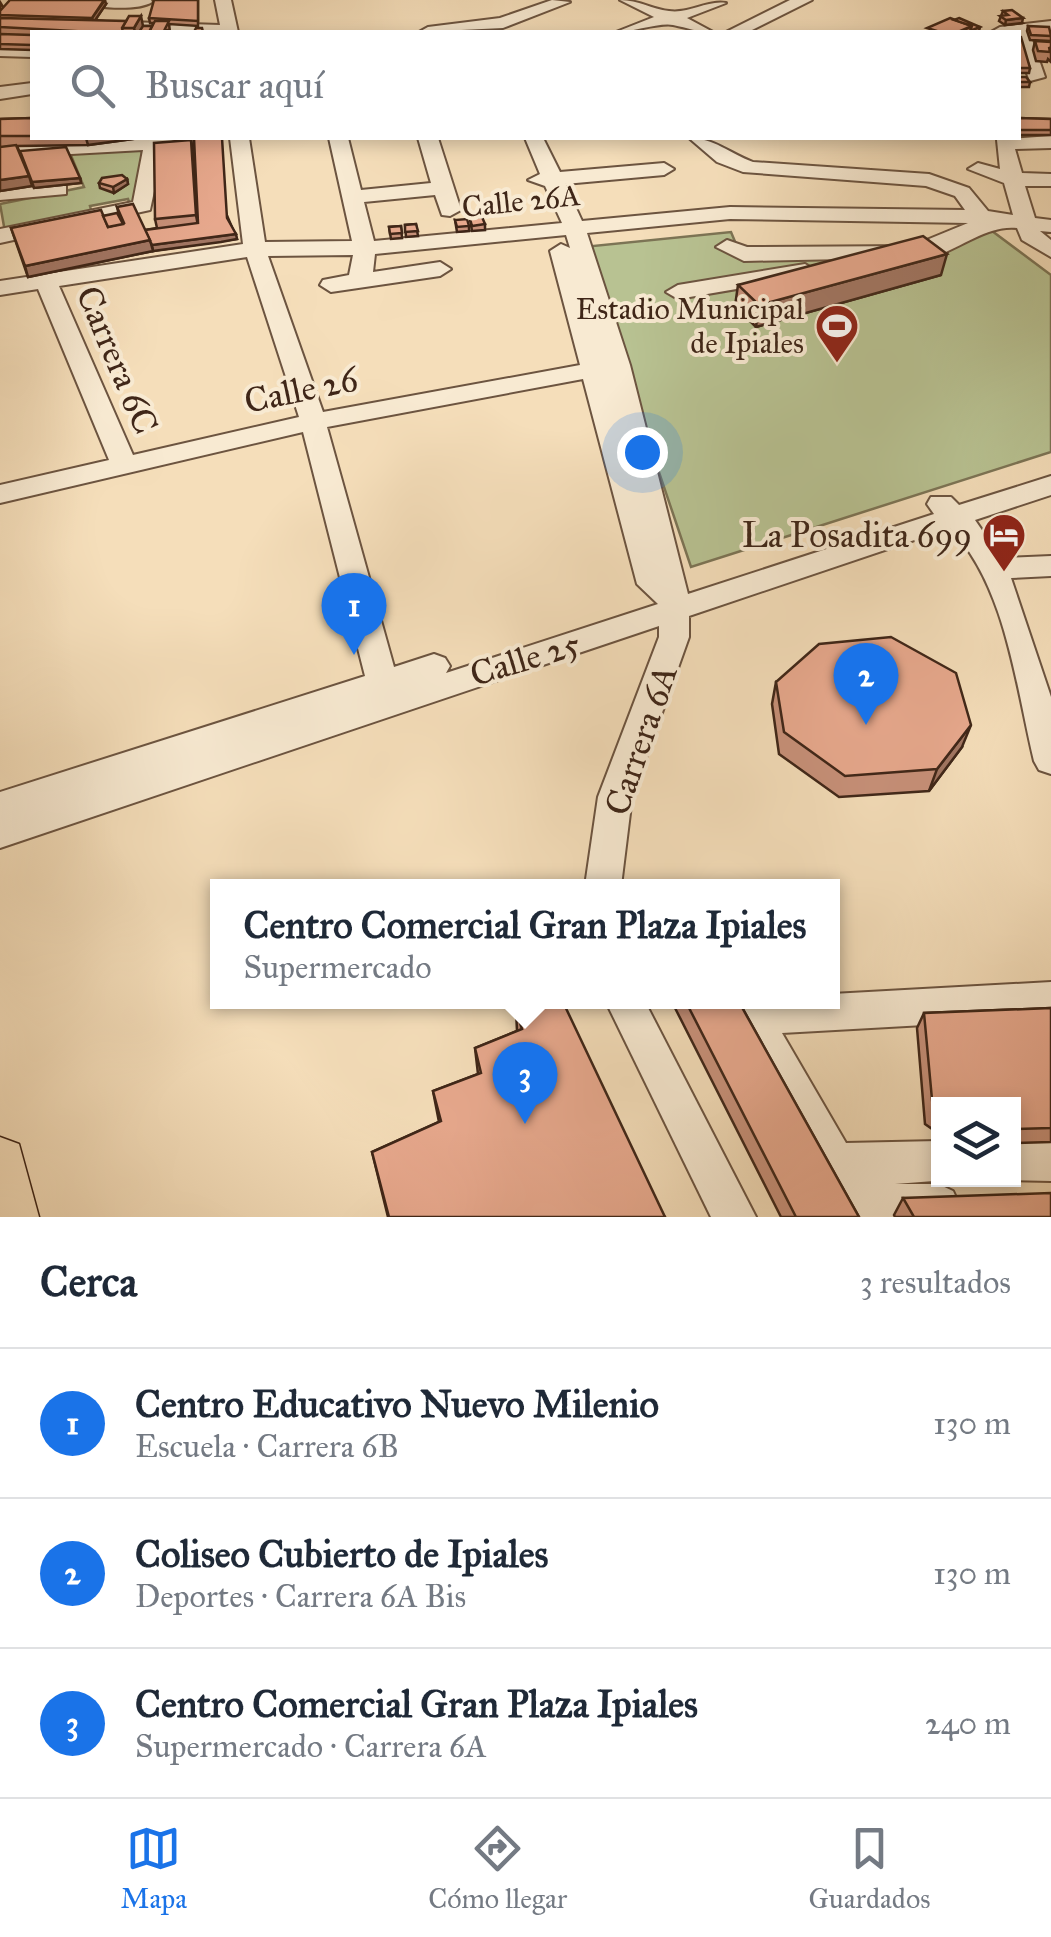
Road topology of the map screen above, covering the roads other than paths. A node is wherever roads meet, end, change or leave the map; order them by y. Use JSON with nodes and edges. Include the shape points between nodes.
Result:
{"nodes":[{"id":1,"x":87,"y":0,"type":"edge"},
{"id":2,"x":223,"y":0,"type":"edge"},
{"id":3,"x":631,"y":0,"type":"edge"},
{"id":4,"x":804,"y":0,"type":"edge"},
{"id":5,"x":144,"y":1,"type":"edge"},
{"id":6,"x":562,"y":2,"type":"dead end"},
{"id":7,"x":718,"y":3,"type":"dead end"},
{"id":8,"x":674,"y":18,"type":"junction"},
{"id":9,"x":760,"y":23,"type":"junction"},
{"id":10,"x":482,"y":26,"type":"edge"},
{"id":11,"x":1051,"y":26,"type":"edge"},
{"id":12,"x":100,"y":27,"type":"edge"},
{"id":13,"x":139,"y":28,"type":"junction"},
{"id":14,"x":1020,"y":28,"type":"joint"},
{"id":15,"x":184,"y":30,"type":"edge"},
{"id":16,"x":230,"y":30,"type":"edge"},
{"id":17,"x":446,"y":30,"type":"edge"},
{"id":18,"x":509,"y":30,"type":"edge"},
{"id":19,"x":631,"y":30,"type":"edge"},
{"id":20,"x":701,"y":30,"type":"edge"},
{"id":21,"x":740,"y":30,"type":"edge"},
{"id":22,"x":779,"y":30,"type":"edge"},
{"id":23,"x":1010,"y":30,"type":"edge"},
{"id":24,"x":1021,"y":31,"type":"edge"},
{"id":25,"x":0,"y":52,"type":"edge"},
{"id":26,"x":30,"y":52,"type":"edge"},
{"id":27,"x":1035,"y":77,"type":"edge"},
{"id":28,"x":30,"y":85,"type":"edge"},
{"id":29,"x":0,"y":93,"type":"edge"},
{"id":30,"x":239,"y":140,"type":"edge"},
{"id":31,"x":338,"y":140,"type":"edge"},
{"id":32,"x":429,"y":140,"type":"edge"},
{"id":33,"x":515,"y":140,"type":"edge"},
{"id":34,"x":534,"y":140,"type":"edge"},
{"id":35,"x":702,"y":141,"type":"edge"},
{"id":36,"x":183,"y":142,"type":"edge"},
{"id":37,"x":1051,"y":142,"type":"edge"},
{"id":38,"x":154,"y":145,"type":"junction"},
{"id":39,"x":0,"y":152,"type":"edge"},
{"id":40,"x":664,"y":169,"type":"dead end"},
{"id":41,"x":978,"y":169,"type":"dead end"},
{"id":42,"x":1013,"y":179,"type":"junction"},
{"id":43,"x":542,"y":180,"type":"junction"},
{"id":44,"x":1051,"y":180,"type":"edge"},
{"id":45,"x":58,"y":190,"type":"edge"},
{"id":46,"x":0,"y":194,"type":"edge"},
{"id":47,"x":353,"y":198,"type":"junction"},
{"id":48,"x":987,"y":218,"type":"junction"},
{"id":49,"x":1026,"y":226,"type":"junction"},
{"id":50,"x":1051,"y":226,"type":"edge"},
{"id":51,"x":564,"y":227,"type":"junction"},
{"id":52,"x":727,"y":247,"type":"dead end"},
{"id":53,"x":366,"y":248,"type":"junction"},
{"id":54,"x":255,"y":249,"type":"junction"},
{"id":55,"x":932,"y":250,"type":"junction"},
{"id":56,"x":1051,"y":250,"type":"edge"},
{"id":57,"x":4,"y":262,"type":"edge"},
{"id":58,"x":440,"y":269,"type":"dead end"},
{"id":59,"x":360,"y":280,"type":"junction"},
{"id":60,"x":46,"y":281,"type":"junction"},
{"id":61,"x":331,"y":285,"type":"dead end"},
{"id":62,"x":678,"y":292,"type":"dead end"},
{"id":63,"x":606,"y":366,"type":"junction"},
{"id":64,"x":313,"y":422,"type":"junction"},
{"id":65,"x":124,"y":465,"type":"junction"},
{"id":66,"x":1051,"y":470,"type":"edge"},
{"id":67,"x":1051,"y":485,"type":"edge"},
{"id":68,"x":0,"y":494,"type":"edge"},
{"id":69,"x":946,"y":508,"type":"junction"},
{"id":70,"x":1051,"y":566,"type":"edge"},
{"id":71,"x":994,"y":569,"type":"junction"},
{"id":72,"x":672,"y":603,"type":"junction"},
{"id":73,"x":601,"y":636,"type":"junction"},
{"id":74,"x":666,"y":666,"type":"junction"},
{"id":75,"x":1040,"y":683,"type":"edge"},
{"id":76,"x":383,"y":693,"type":"junction"},
{"id":77,"x":1051,"y":760,"type":"edge"},
{"id":78,"x":0,"y":806,"type":"edge"},
{"id":79,"x":0,"y":834,"type":"edge"},
{"id":80,"x":604,"y":879,"type":"edge"},
{"id":81,"x":1051,"y":1000,"type":"edge"},
{"id":82,"x":840,"y":1006,"type":"edge"},
{"id":83,"x":628,"y":1009,"type":"edge"},
{"id":84,"x":749,"y":1009,"type":"edge"},
{"id":85,"x":1051,"y":1160,"type":"edge"},
{"id":86,"x":1021,"y":1161,"type":"edge"},
{"id":87,"x":931,"y":1162,"type":"edge"},
{"id":88,"x":0,"y":1163,"type":"edge"},
{"id":89,"x":835,"y":1164,"type":"junction"},
{"id":90,"x":974,"y":1207,"type":"edge"},
{"id":91,"x":862,"y":1211,"type":"edge"},
{"id":92,"x":12,"y":1217,"type":"edge"},
{"id":93,"x":734,"y":1217,"type":"edge"}],
"edges":[{"from":1,"to":5,"type":"street"},
{"from":2,"to":16,"type":"street"},
{"from":3,"to":8,"type":"street"},
{"from":4,"to":9,"type":"street"},
{"from":5,"to":13,"type":"street"},
{"from":6,"to":10,"type":"street"},
{"from":7,"to":8,"type":"street"},
{"from":8,"to":19,"type":"street"},
{"from":8,"to":20,"type":"street"},
{"from":9,"to":21,"type":"street"},
{"from":9,"to":22,"type":"street"},
{"from":10,"to":17,"type":"street"},
{"from":10,"to":18,"type":"street"},
{"from":11,"to":14,"type":"street"},
{"from":12,"to":13,"type":"street"},
{"from":13,"to":15,"type":"street"},
{"from":14,"to":23,"type":"street"},
{"from":24,"to":27,"type":"street"},
{"from":25,"to":26,"type":"street"},
{"from":28,"to":29,"type":"street"},
{"from":30,"to":54,"type":"street"},
{"from":31,"to":47,"type":"street"},
{"from":32,"to":47,"type":"street","via":[[448,199]]},
{"from":33,"to":43,"type":"street"},
{"from":34,"to":43,"type":"street"},
{"from":35,"to":48,"type":"street","via":[[750,168],[929,180],[962,192]]},
{"from":36,"to":38,"type":"street"},
{"from":37,"to":42,"type":"street","via":[[1004,144]]},
{"from":38,"to":39,"type":"street"},
{"from":38,"to":57,"type":"street","via":[[142,206]]},
{"from":40,"to":43,"type":"street"},
{"from":41,"to":42,"type":"street"},
{"from":42,"to":44,"type":"street"},
{"from":42,"to":49,"type":"street"},
{"from":43,"to":51,"type":"street"},
{"from":45,"to":46,"type":"street"},
{"from":47,"to":53,"type":"street"},
{"from":48,"to":49,"type":"street","name":"Calle 26A"},
{"from":48,"to":51,"type":"street","name":"Calle 26A","via":[[730,213]]},
{"from":48,"to":55,"type":"street"},
{"from":49,"to":50,"type":"street","name":"Calle 26A"},
{"from":49,"to":56,"type":"street"},
{"from":51,"to":53,"type":"street","name":"Calle 26A"},
{"from":51,"to":63,"type":"street"},
{"from":52,"to":55,"type":"street","via":[[744,254]]},
{"from":53,"to":54,"type":"street","name":"Calle 26A"},
{"from":53,"to":59,"type":"street"},
{"from":54,"to":60,"type":"street","name":"Calle 26A"},
{"from":54,"to":64,"type":"street"},
{"from":55,"to":62,"type":"street"},
{"from":57,"to":60,"type":"street","name":"Calle 26A"},
{"from":58,"to":59,"type":"street"},
{"from":59,"to":61,"type":"street"},
{"from":60,"to":65,"type":"street","name":"Carrera 6C"},
{"from":63,"to":64,"type":"street","name":"Calle 26"},
{"from":63,"to":72,"type":"street","via":[[652,584]]},
{"from":64,"to":65,"type":"street","name":"Calle 26"},
{"from":64,"to":76,"type":"street"},
{"from":65,"to":68,"type":"street","name":"Calle 26"},
{"from":66,"to":69,"type":"street","name":"Calle 25"},
{"from":67,"to":69,"type":"street","name":"Calle 25"},
{"from":69,"to":71,"type":"street","via":[[975,534]]},
{"from":69,"to":72,"type":"street","name":"Calle 25"},
{"from":70,"to":71,"type":"street"},
{"from":71,"to":75,"type":"street"},
{"from":72,"to":73,"type":"street","name":"Calle 25"},
{"from":72,"to":74,"type":"street","name":"Carrera 6A","via":[[674,637]]},
{"from":72,"to":76,"type":"street","name":"Calle 25"},
{"from":73,"to":74,"type":"street","via":[[640,645]]},
{"from":73,"to":76,"type":"street","name":"Calle 25"},
{"from":74,"to":80,"type":"street","name":"Carrera 6A","via":[[615,797]]},
{"from":75,"to":77,"type":"street"},
{"from":76,"to":78,"type":"street","name":"Calle 25"},
{"from":76,"to":79,"type":"street","name":"Calle 25"},
{"from":81,"to":82,"type":"street"},
{"from":83,"to":93,"type":"street"},
{"from":84,"to":89,"type":"street"},
{"from":85,"to":86,"type":"street"},
{"from":87,"to":89,"type":"street"},
{"from":88,"to":92,"type":"main road"},
{"from":89,"to":91,"type":"street"},
{"from":90,"to":91,"type":"street"}]}
